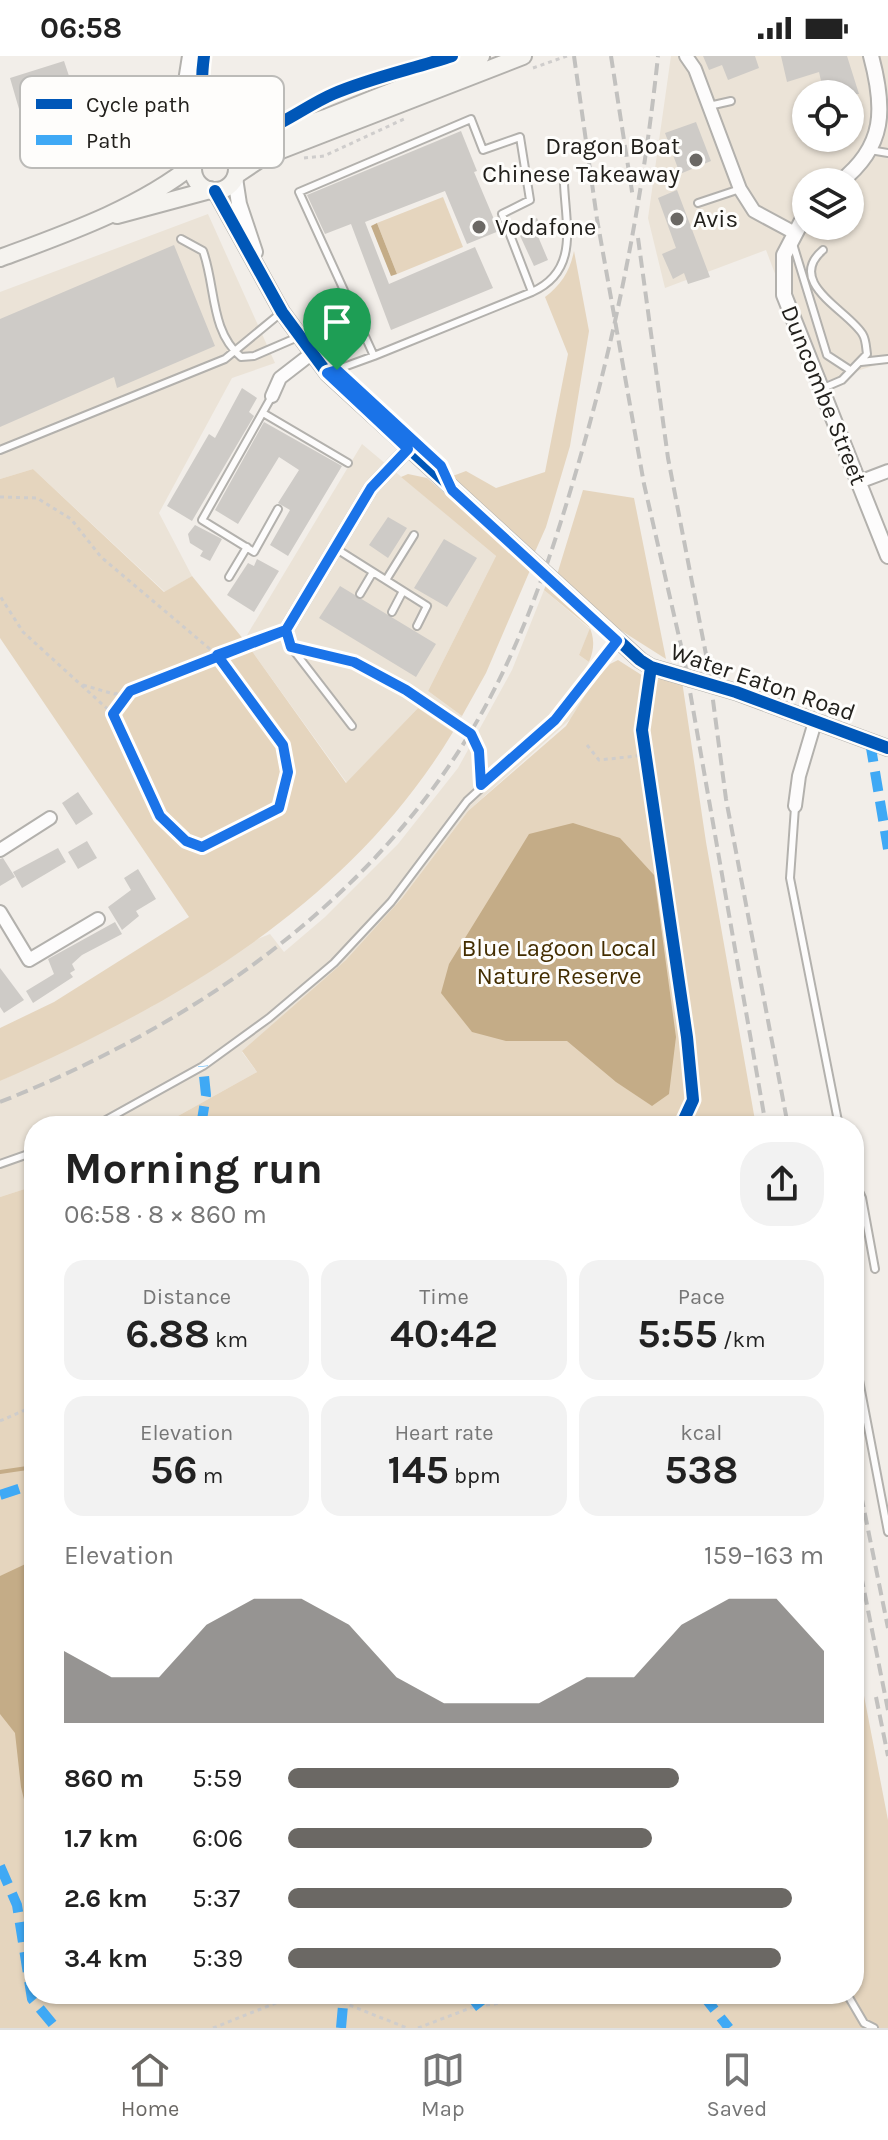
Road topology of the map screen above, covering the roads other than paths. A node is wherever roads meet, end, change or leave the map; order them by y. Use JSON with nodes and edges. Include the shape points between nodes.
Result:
{"nodes":[{"id":1,"x":190,"y":56,"type":"edge"},
{"id":2,"x":481,"y":56,"type":"edge"},
{"id":3,"x":686,"y":56,"type":"edge"},
{"id":4,"x":871,"y":56,"type":"edge"},
{"id":5,"x":527,"y":62,"type":"edge"},
{"id":6,"x":188,"y":76,"type":"edge"},
{"id":7,"x":731,"y":101,"type":"dead end"},
{"id":8,"x":709,"y":106,"type":"junction"},
{"id":9,"x":284,"y":130,"type":"edge"},
{"id":10,"x":284,"y":149,"type":"edge"},
{"id":11,"x":870,"y":150,"type":"junction"},
{"id":12,"x":888,"y":153,"type":"edge"},
{"id":13,"x":187,"y":168,"type":"edge"},
{"id":14,"x":196,"y":168,"type":"edge"},
{"id":15,"x":236,"y":168,"type":"edge"},
{"id":16,"x":247,"y":168,"type":"edge"},
{"id":17,"x":853,"y":168,"type":"edge"},
{"id":18,"x":236,"y":176,"type":"junction"},
{"id":19,"x":564,"y":184,"type":"dead end"},
{"id":20,"x":740,"y":189,"type":"junction"},
{"id":21,"x":212,"y":191,"type":"junction"},
{"id":22,"x":698,"y":203,"type":"dead end"},
{"id":23,"x":103,"y":218,"type":"junction"},
{"id":24,"x":792,"y":231,"type":"edge"},
{"id":25,"x":792,"y":235,"type":"edge"},
{"id":26,"x":181,"y":239,"type":"dead end"},
{"id":27,"x":794,"y":240,"type":"edge"},
{"id":28,"x":823,"y":250,"type":"dead end"},
{"id":29,"x":0,"y":258,"type":"edge"},
{"id":30,"x":264,"y":279,"type":"junction"},
{"id":31,"x":532,"y":292,"type":"junction"},
{"id":32,"x":282,"y":312,"type":"junction"},
{"id":33,"x":298,"y":337,"type":"junction"},
{"id":34,"x":234,"y":351,"type":"junction"},
{"id":35,"x":311,"y":354,"type":"junction"},
{"id":36,"x":374,"y":356,"type":"junction"},
{"id":37,"x":888,"y":359,"type":"edge"},
{"id":38,"x":861,"y":362,"type":"junction"},
{"id":39,"x":850,"y":370,"type":"junction"},
{"id":40,"x":327,"y":373,"type":"junction"},
{"id":41,"x":821,"y":389,"type":"junction"},
{"id":42,"x":272,"y":396,"type":"joint"},
{"id":43,"x":263,"y":413,"type":"junction"},
{"id":44,"x":408,"y":449,"type":"junction"},
{"id":45,"x":0,"y":450,"type":"edge"},
{"id":46,"x":348,"y":463,"type":"dead end"},
{"id":47,"x":888,"y":471,"type":"edge"},
{"id":48,"x":859,"y":482,"type":"junction"},
{"id":49,"x":278,"y":509,"type":"dead end"},
{"id":50,"x":414,"y":535,"type":"dead end"},
{"id":51,"x":247,"y":547,"type":"junction"},
{"id":52,"x":335,"y":548,"type":"junction"},
{"id":53,"x":888,"y":556,"type":"edge"},
{"id":54,"x":373,"y":572,"type":"junction"},
{"id":55,"x":229,"y":577,"type":"dead end"},
{"id":56,"x":386,"y":580,"type":"junction"},
{"id":57,"x":403,"y":591,"type":"junction"},
{"id":58,"x":360,"y":594,"type":"dead end"},
{"id":59,"x":392,"y":612,"type":"dead end"},
{"id":60,"x":417,"y":626,"type":"dead end"},
{"id":61,"x":286,"y":630,"type":"joint"},
{"id":62,"x":617,"y":641,"type":"junction"},
{"id":63,"x":291,"y":647,"type":"junction"},
{"id":64,"x":815,"y":722,"type":"junction"},
{"id":65,"x":352,"y":726,"type":"dead end"},
{"id":66,"x":888,"y":748,"type":"edge"},
{"id":67,"x":481,"y":785,"type":"junction"},
{"id":68,"x":795,"y":806,"type":"joint"},
{"id":69,"x":50,"y":818,"type":"dead end"},
{"id":70,"x":0,"y":850,"type":"edge"},
{"id":71,"x":0,"y":912,"type":"edge"},
{"id":72,"x":98,"y":919,"type":"dead end"},
{"id":73,"x":113,"y":1116,"type":"edge"},
{"id":74,"x":837,"y":1116,"type":"edge"},
{"id":75,"x":24,"y":1156,"type":"edge"},
{"id":76,"x":0,"y":1164,"type":"edge"},
{"id":77,"x":864,"y":1209,"type":"edge"},
{"id":78,"x":875,"y":1269,"type":"dead end"},
{"id":79,"x":864,"y":1406,"type":"edge"},
{"id":80,"x":888,"y":1532,"type":"edge"},
{"id":81,"x":853,"y":2004,"type":"edge"},
{"id":82,"x":874,"y":2028,"type":"edge"}],
"edges":[{"from":1,"to":6,"type":"street"},
{"from":2,"to":9,"type":"main road"},
{"from":3,"to":8,"type":"street"},
{"from":4,"to":11,"type":"street","via":[[882,102]]},
{"from":5,"to":10,"type":"main road"},
{"from":7,"to":8,"type":"lane"},
{"from":8,"to":20,"type":"street"},
{"from":11,"to":12,"type":"lane"},
{"from":11,"to":17,"type":"street"},
{"from":13,"to":23,"type":"main road"},
{"from":14,"to":21,"type":"main road","via":[[198,183]]},
{"from":15,"to":18,"type":"main road"},
{"from":16,"to":18,"type":"main road"},
{"from":18,"to":21,"type":"main road","via":[[227,188]]},
{"from":18,"to":30,"type":"street","name":"Water Eaton Road","via":[[239,204]]},
{"from":19,"to":31,"type":"lane","via":[[565,259],[556,278]]},
{"from":20,"to":22,"type":"lane"},
{"from":20,"to":24,"type":"street","via":[[754,211]]},
{"from":21,"to":23,"type":"main road"},
{"from":21,"to":30,"type":"street","name":"Water Eaton Road"},
{"from":23,"to":29,"type":"main road"},
{"from":25,"to":41,"type":"street","name":"Duncombe Street","via":[[784,255],[784,295]]},
{"from":26,"to":34,"type":"lane","via":[[203,251],[219,328]]},
{"from":27,"to":39,"type":"lane","via":[[827,355]]},
{"from":28,"to":38,"type":"lane","via":[[812,268],[816,288],[863,334],[867,354]]},
{"from":30,"to":32,"type":"street","name":"Water Eaton Road"},
{"from":31,"to":36,"type":"lane"},
{"from":31,"to":36,"type":"lane","via":[[502,214],[530,200],[520,137],[483,150],[471,119],[299,192]]},
{"from":32,"to":33,"type":"street","name":"Water Eaton Road"},
{"from":32,"to":34,"type":"lane"},
{"from":33,"to":34,"type":"lane","via":[[254,356],[241,357]]},
{"from":33,"to":35,"type":"street","name":"Water Eaton Road"},
{"from":34,"to":45,"type":"lane"},
{"from":35,"to":40,"type":"street","name":"Water Eaton Road"},
{"from":35,"to":42,"type":"street","via":[[280,378]]},
{"from":36,"to":40,"type":"lane"},
{"from":37,"to":38,"type":"lane"},
{"from":38,"to":39,"type":"lane"},
{"from":39,"to":41,"type":"lane"},
{"from":40,"to":44,"type":"street","name":"Water Eaton Road"},
{"from":41,"to":48,"type":"street","name":"Duncombe Street"},
{"from":42,"to":43,"type":"lane"},
{"from":43,"to":46,"type":"lane"},
{"from":43,"to":51,"type":"lane","via":[[202,520]]},
{"from":44,"to":52,"type":"street","via":[[371,488]]},
{"from":44,"to":62,"type":"street","name":"Water Eaton Road"},
{"from":47,"to":48,"type":"street"},
{"from":48,"to":53,"type":"street","name":"Duncombe Street"},
{"from":49,"to":51,"type":"lane","via":[[254,552]]},
{"from":50,"to":56,"type":"lane"},
{"from":51,"to":55,"type":"lane"},
{"from":52,"to":54,"type":"lane"},
{"from":52,"to":61,"type":"street"},
{"from":54,"to":56,"type":"lane"},
{"from":54,"to":58,"type":"lane"},
{"from":56,"to":57,"type":"lane"},
{"from":57,"to":59,"type":"lane"},
{"from":57,"to":60,"type":"lane","via":[[427,606]]},
{"from":61,"to":63,"type":"lane"},
{"from":62,"to":64,"type":"street","name":"Water Eaton Road","via":[[651,667]]},
{"from":62,"to":67,"type":"lane","via":[[555,720]]},
{"from":63,"to":65,"type":"lane"},
{"from":63,"to":67,"type":"lane","via":[[354,662],[471,734],[479,751]]},
{"from":64,"to":66,"type":"street","name":"Water Eaton Road"},
{"from":64,"to":68,"type":"street"},
{"from":67,"to":73,"type":"lane","via":[[391,902],[334,963],[203,1066]]},
{"from":68,"to":74,"type":"lane","via":[[790,878]]},
{"from":69,"to":70,"type":"street"},
{"from":71,"to":72,"type":"street","via":[[29,960]]},
{"from":75,"to":76,"type":"lane"},
{"from":77,"to":78,"type":"lane"},
{"from":79,"to":80,"type":"lane"},
{"from":81,"to":82,"type":"lane","via":[[864,2023]]}]}
